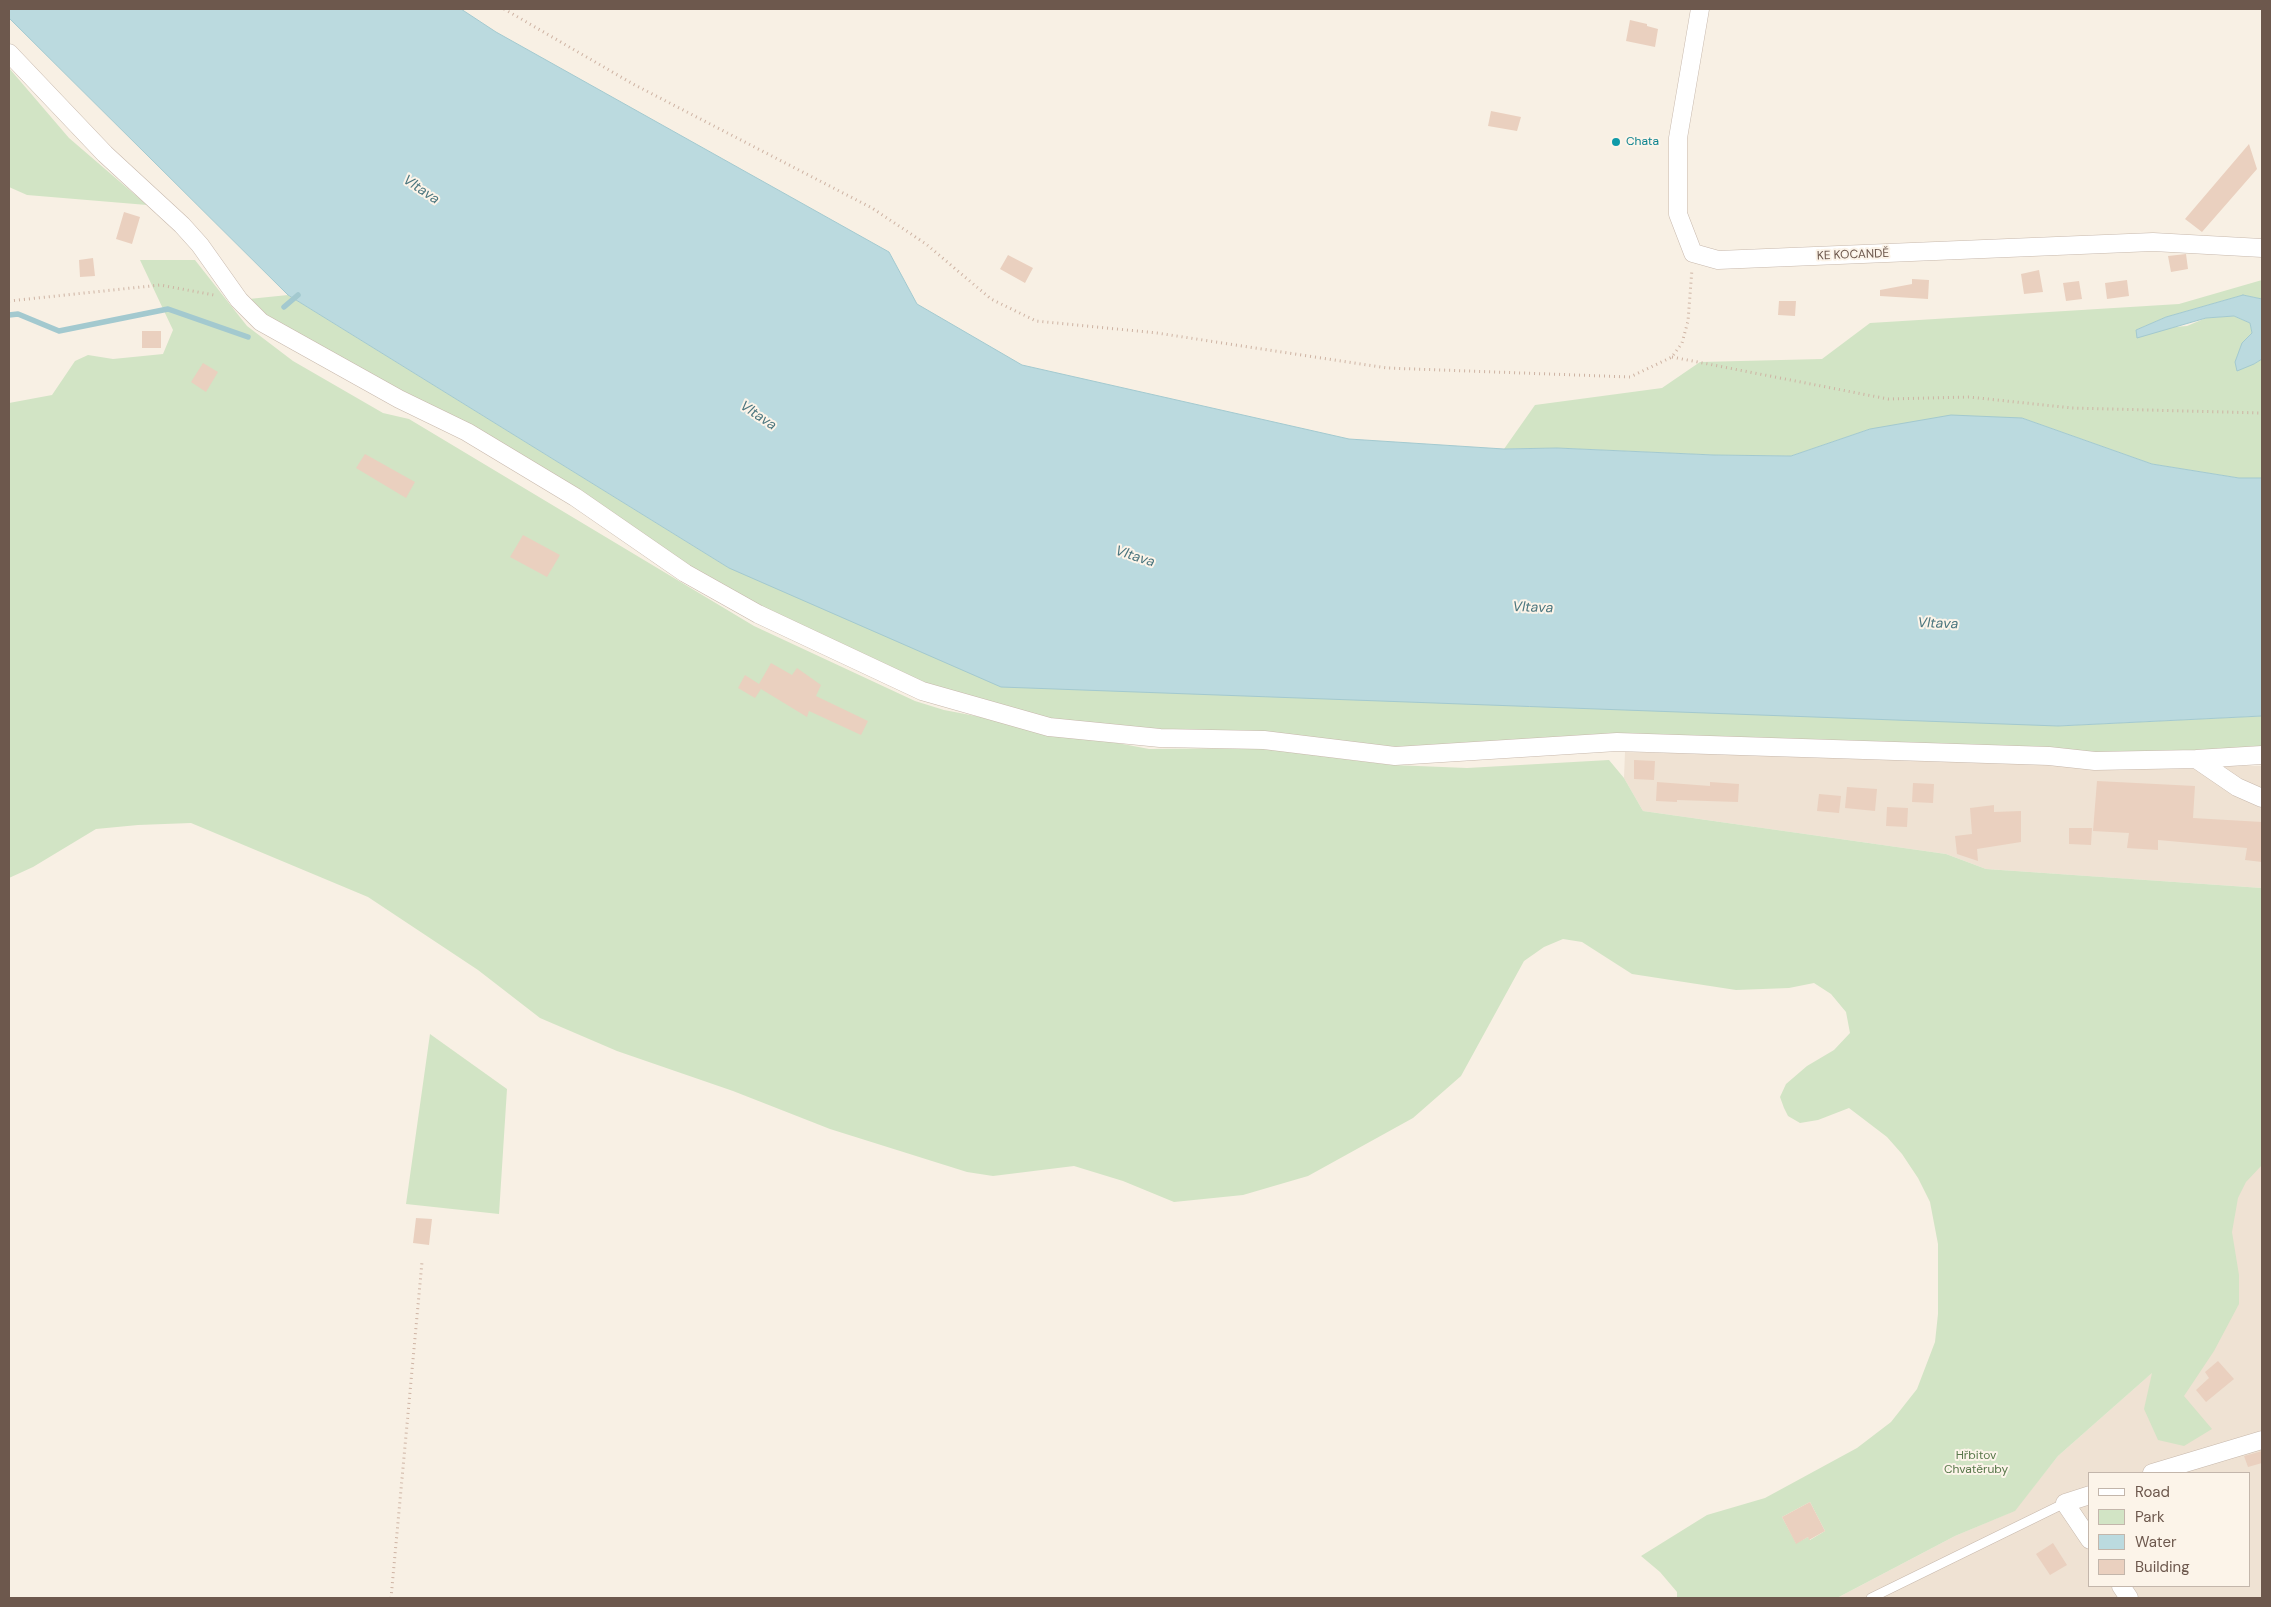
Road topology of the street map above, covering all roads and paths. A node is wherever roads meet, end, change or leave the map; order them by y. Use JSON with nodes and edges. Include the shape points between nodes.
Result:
{"nodes":[{"id":1,"x":504,"y":9,"type":"edge"},
{"id":2,"x":1700,"y":9,"type":"edge"},
{"id":3,"x":9,"y":53,"type":"edge"},
{"id":4,"x":2262,"y":248,"type":"edge"},
{"id":5,"x":1693,"y":253,"type":"junction"},
{"id":6,"x":239,"y":300,"type":"junction"},
{"id":7,"x":9,"y":301,"type":"edge"},
{"id":8,"x":1672,"y":357,"type":"junction"},
{"id":9,"x":2262,"y":413,"type":"edge"},
{"id":10,"x":2262,"y":755,"type":"edge"},
{"id":11,"x":2196,"y":759,"type":"junction"},
{"id":12,"x":2262,"y":798,"type":"edge"},
{"id":13,"x":422,"y":1262,"type":"dead end"},
{"id":14,"x":2262,"y":1440,"type":"edge"},
{"id":15,"x":2155,"y":1472,"type":"edge"},
{"id":16,"x":2088,"y":1496,"type":"edge"},
{"id":17,"x":2065,"y":1503,"type":"junction"},
{"id":18,"x":2088,"y":1537,"type":"edge"},
{"id":19,"x":2122,"y":1587,"type":"edge"},
{"id":20,"x":391,"y":1598,"type":"edge"},
{"id":21,"x":1871,"y":1598,"type":"edge"},
{"id":22,"x":2130,"y":1598,"type":"edge"}],
"edges":[{"from":1,"to":8,"type":"path","via":[[633,84],[872,208],[926,244],[991,299],[1036,321],[1157,333],[1387,368],[1630,377]]},
{"from":2,"to":5,"type":"street","via":[[1678,138],[1678,214]]},
{"from":3,"to":6,"type":"street","via":[[105,154],[182,225]]},
{"from":4,"to":5,"type":"street","name":"KE KOCANDĚ","via":[[2153,242],[1718,260]]},
{"from":5,"to":8,"type":"path","via":[[1688,321],[1682,343]]},
{"from":6,"to":7,"type":"path","via":[[160,285]]},
{"from":6,"to":11,"type":"street","via":[[261,322],[399,399],[466,432],[575,497],[685,573],[758,614],[922,691],[1049,726],[1160,738],[1264,740],[1395,756],[1617,742],[2050,756],[2095,761]]},
{"from":8,"to":9,"type":"path","via":[[1888,399],[1969,397],[2072,408]]},
{"from":10,"to":11,"type":"street"},
{"from":11,"to":12,"type":"street","via":[[2237,787]]},
{"from":13,"to":20,"type":"path"},
{"from":14,"to":15,"type":"street"},
{"from":16,"to":17,"type":"street"},
{"from":17,"to":18,"type":"street"},
{"from":17,"to":21,"type":"lane"},
{"from":19,"to":22,"type":"street"}]}
